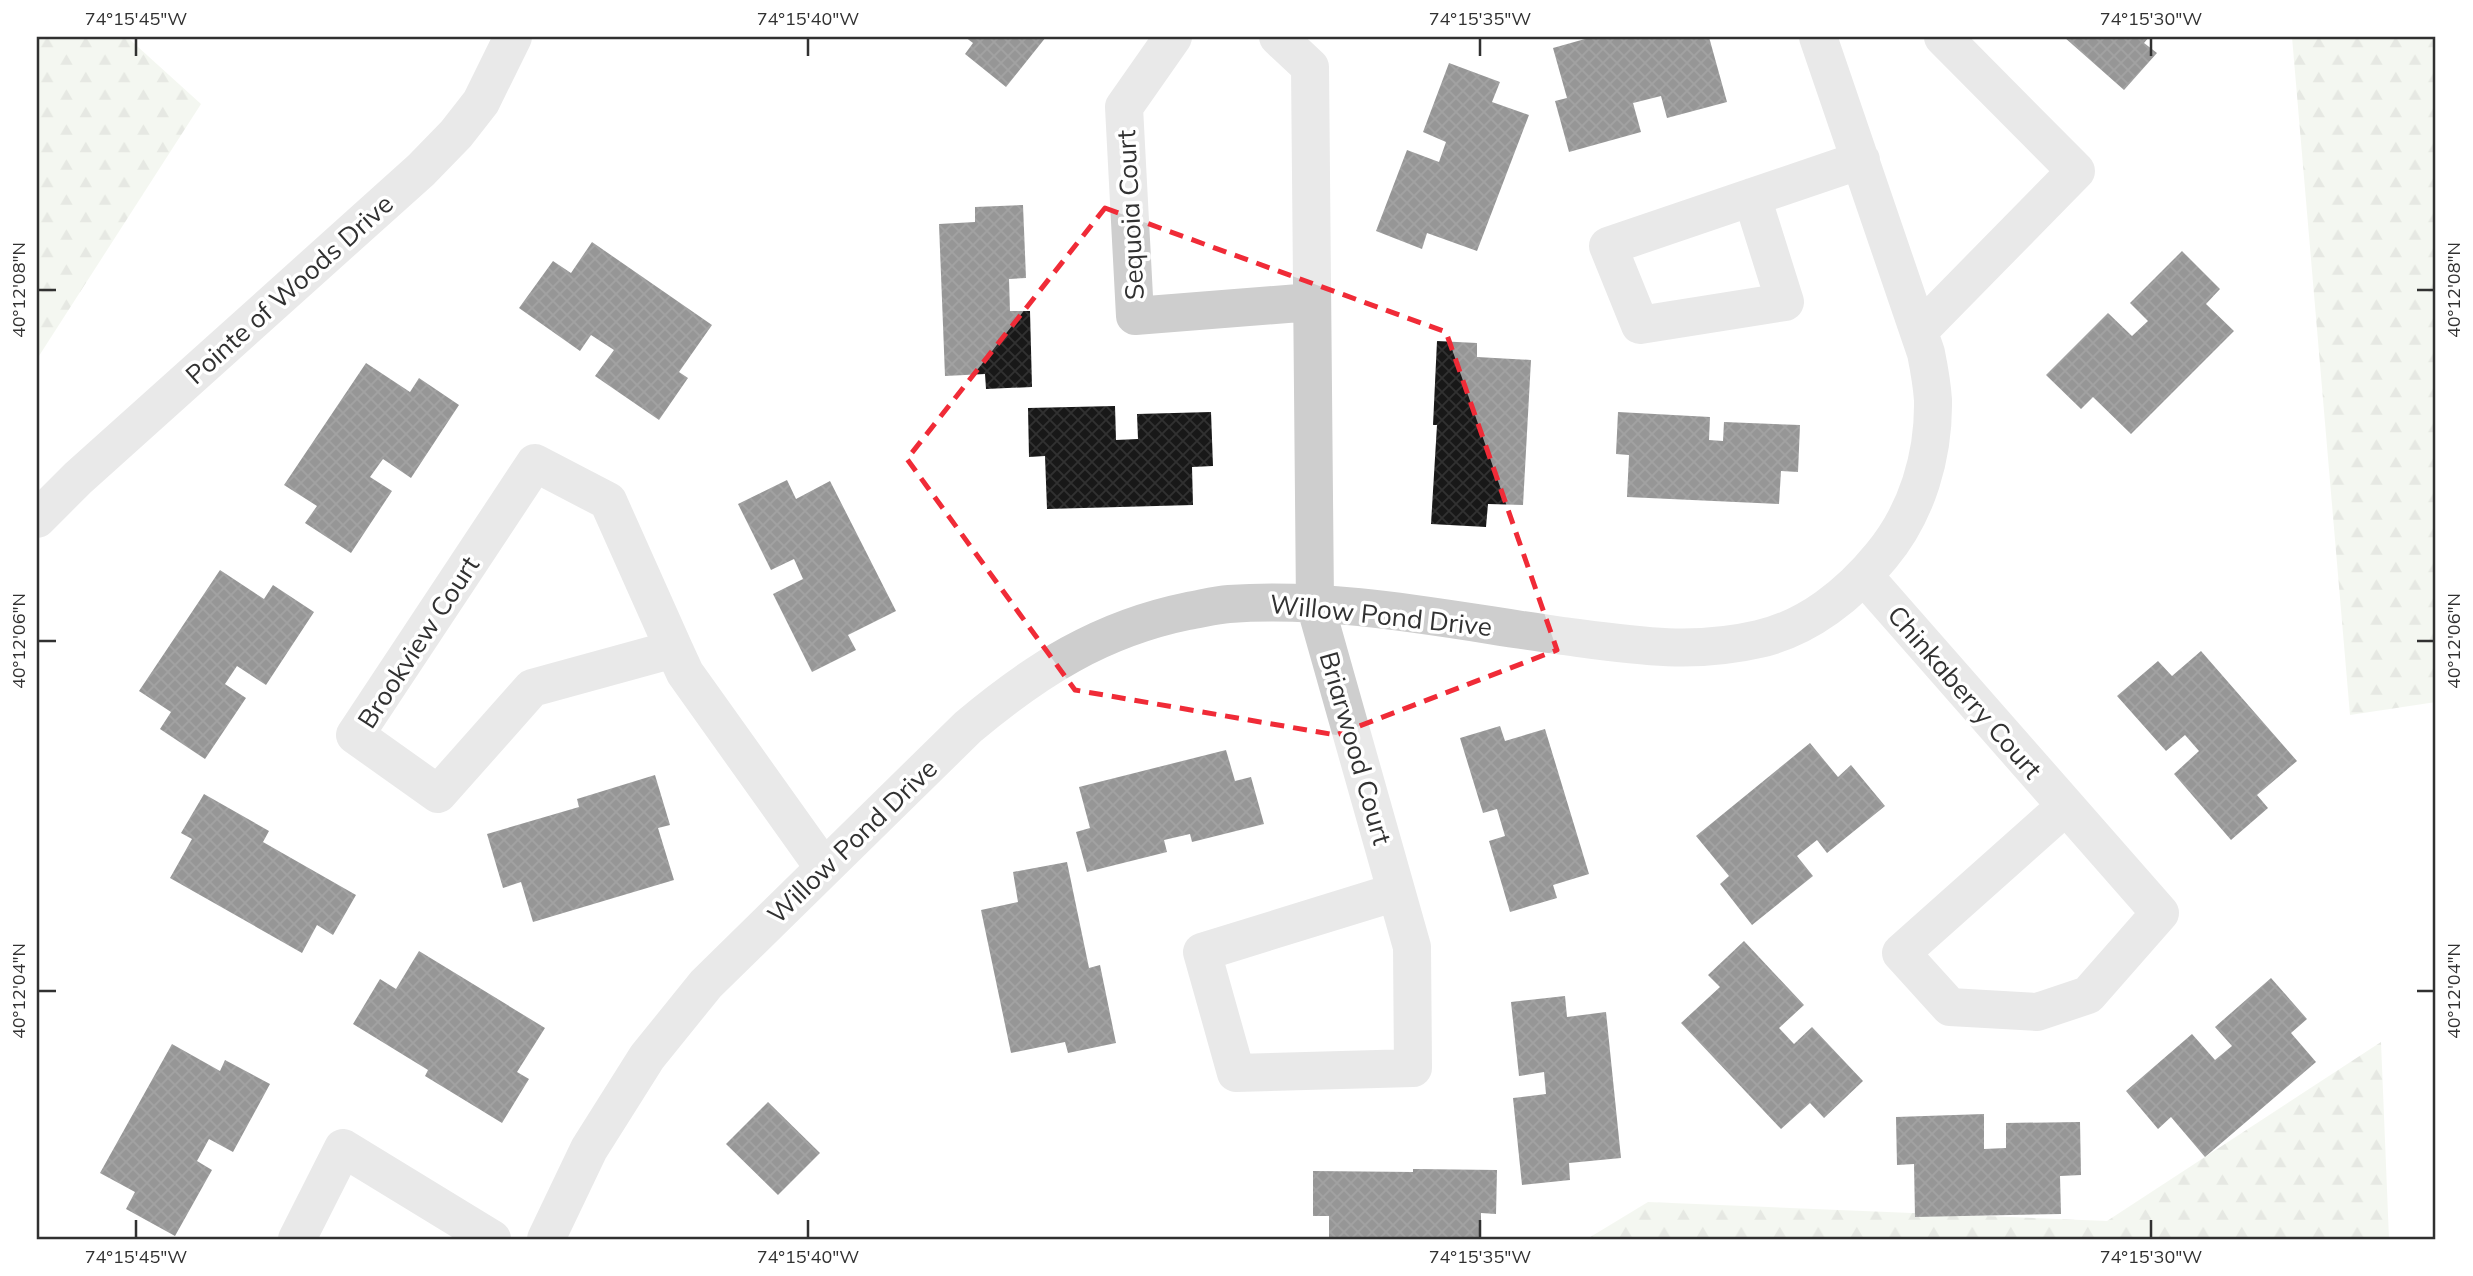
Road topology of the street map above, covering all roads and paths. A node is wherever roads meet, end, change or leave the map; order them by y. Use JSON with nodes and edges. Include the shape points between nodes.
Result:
{"nodes":[{"id":1,"x":513,"y":37,"type":"edge"},
{"id":2,"x":1174,"y":37,"type":"edge"},
{"id":3,"x":1279,"y":37,"type":"edge"},
{"id":4,"x":1943,"y":37,"type":"edge"},
{"id":5,"x":1824,"y":54,"type":"edge"},
{"id":6,"x":1861,"y":160,"type":"junction"},
{"id":7,"x":1752,"y":197,"type":"junction"},
{"id":8,"x":1312,"y":302,"type":"junction"},
{"id":9,"x":1919,"y":331,"type":"junction"},
{"id":10,"x":37,"y":519,"type":"edge"},
{"id":11,"x":1865,"y":577,"type":"junction"},
{"id":12,"x":1315,"y":604,"type":"junction"},
{"id":13,"x":674,"y":649,"type":"junction"},
{"id":14,"x":2066,"y":806,"type":"junction"},
{"id":15,"x":824,"y":868,"type":"junction"},
{"id":16,"x":1396,"y":892,"type":"junction"},
{"id":17,"x":297,"y":1239,"type":"edge"},
{"id":18,"x":492,"y":1239,"type":"edge"},
{"id":19,"x":546,"y":1239,"type":"edge"}],
"edges":[{"from":1,"to":10,"type":"street","name":"Pointe of Woods Drive","via":[[481,102],[421,170]]},
{"from":2,"to":8,"type":"street","name":"Sequoia Court","via":[[1124,107],[1135,316]]},
{"from":3,"to":8,"type":"street","via":[[1310,67]]},
{"from":4,"to":9,"type":"street","via":[[2076,171]]},
{"from":5,"to":6,"type":"street","name":"Willow Pond Drive"},
{"from":6,"to":7,"type":"street"},
{"from":6,"to":9,"type":"street","name":"Willow Pond Drive"},
{"from":7,"to":7,"type":"street","via":[[1608,246],[1640,324],[1785,302]]},
{"from":8,"to":12,"type":"street"},
{"from":9,"to":11,"type":"street","name":"Willow Pond Drive","via":[[1933,399],[1930,446],[1916,498],[1895,540]]},
{"from":11,"to":12,"type":"street","name":"Willow Pond Drive","via":[[1805,621],[1762,639],[1703,649],[1649,647]]},
{"from":11,"to":14,"type":"street","name":"Chinkaberry Court"},
{"from":12,"to":15,"type":"street","name":"Willow Pond Drive","via":[[1225,604],[1153,618],[1056,661],[1010,691],[968,727]]},
{"from":12,"to":16,"type":"street","name":"Briarwood Court"},
{"from":13,"to":13,"type":"street","name":"Brookview Court","via":[[608,501],[535,463],[355,735],[438,794],[533,688]]},
{"from":13,"to":15,"type":"street","name":"Brookview Court","via":[[685,673]]},
{"from":14,"to":14,"type":"street","name":"Chinkaberry Court","via":[[2160,914],[2088,995],[2037,1012],[1950,1007],[1901,953]]},
{"from":15,"to":19,"type":"street","name":"Willow Pond Drive","via":[[706,984],[647,1057],[589,1149]]},
{"from":16,"to":16,"type":"street","name":"Briarwood Court","via":[[1412,947],[1413,1068],[1236,1073],[1202,952]]},
{"from":17,"to":18,"type":"street","via":[[343,1148]]}]}
